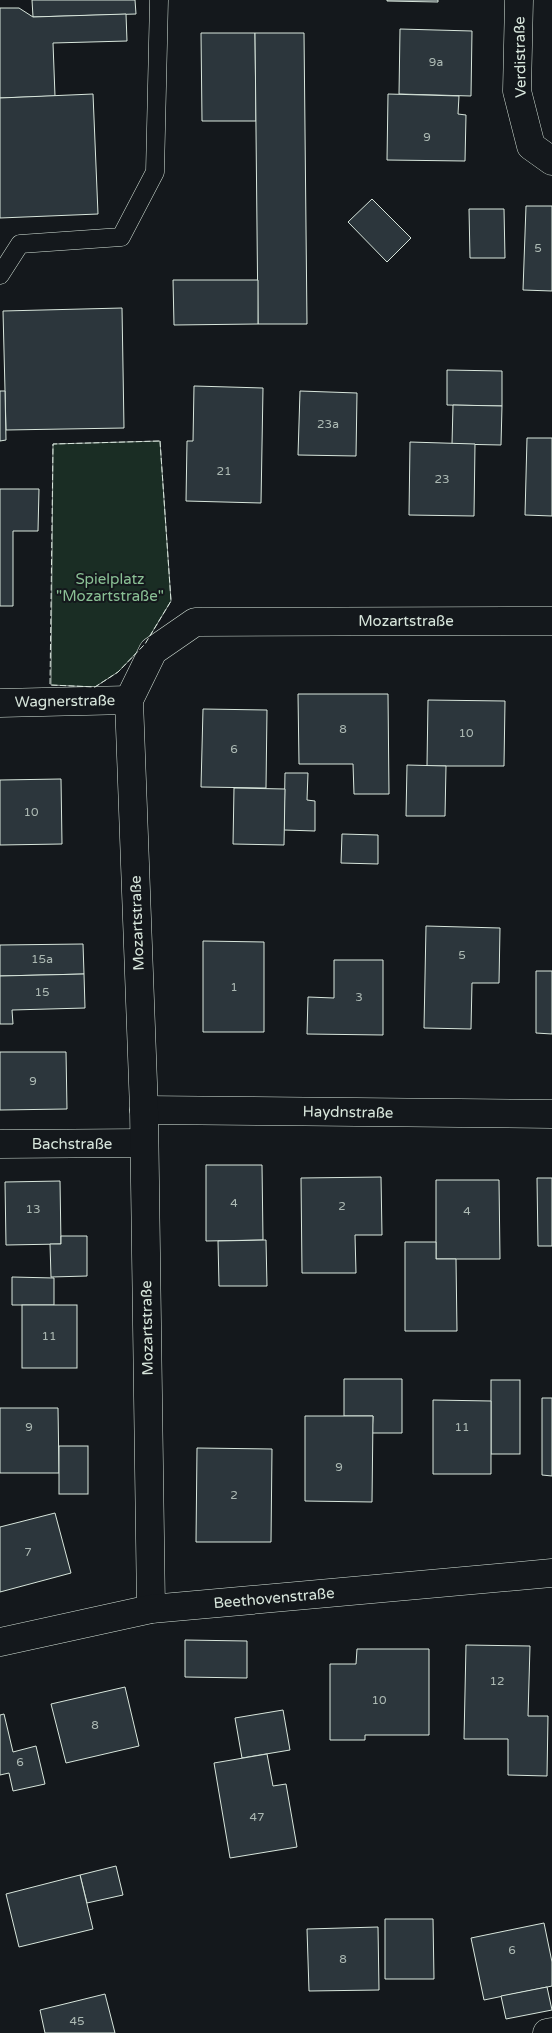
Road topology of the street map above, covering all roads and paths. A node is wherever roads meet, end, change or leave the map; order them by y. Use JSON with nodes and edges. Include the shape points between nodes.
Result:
{"nodes":[{"id":1,"x":159,"y":0,"type":"edge"},
{"id":2,"x":519,"y":0,"type":"edge"},
{"id":3,"x":552,"y":161,"type":"edge"},
{"id":4,"x":0,"y":275,"type":"edge"},
{"id":5,"x":552,"y":621,"type":"edge"},
{"id":6,"x":129,"y":700,"type":"junction"},
{"id":7,"x":0,"y":703,"type":"edge"},
{"id":8,"x":144,"y":1110,"type":"junction"},
{"id":9,"x":552,"y":1114,"type":"edge"},
{"id":10,"x":144,"y":1143,"type":"junction"},
{"id":11,"x":0,"y":1144,"type":"edge"},
{"id":12,"x":552,"y":1574,"type":"edge"},
{"id":13,"x":151,"y":1609,"type":"junction"},
{"id":14,"x":0,"y":1642,"type":"edge"},
{"id":15,"x":552,"y":2032,"type":"edge"},
{"id":16,"x":546,"y":2033,"type":"edge"}],
"edges":[{"from":1,"to":4,"type":"lane","via":[[155,172],[121,237],[20,244]]},
{"from":2,"to":3,"type":"street","name":"Verdistraße","via":[[517,91],[531,146]]},
{"from":5,"to":6,"type":"street","name":"Mozartstraße","via":[[195,622],[153,651]]},
{"from":6,"to":7,"type":"street","name":"Wagnerstraße"},
{"from":6,"to":8,"type":"street","name":"Mozartstraße"},
{"from":8,"to":9,"type":"street","name":"Haydnstraße"},
{"from":8,"to":10,"type":"street","name":"Mozartstraße"},
{"from":10,"to":11,"type":"street","name":"Bachstraße"},
{"from":10,"to":13,"type":"street","name":"Mozartstraße"},
{"from":12,"to":13,"type":"street","name":"Beethovenstraße"},
{"from":13,"to":14,"type":"street","name":"Beethovenstraße"},
{"from":15,"to":16,"type":"street"}]}
